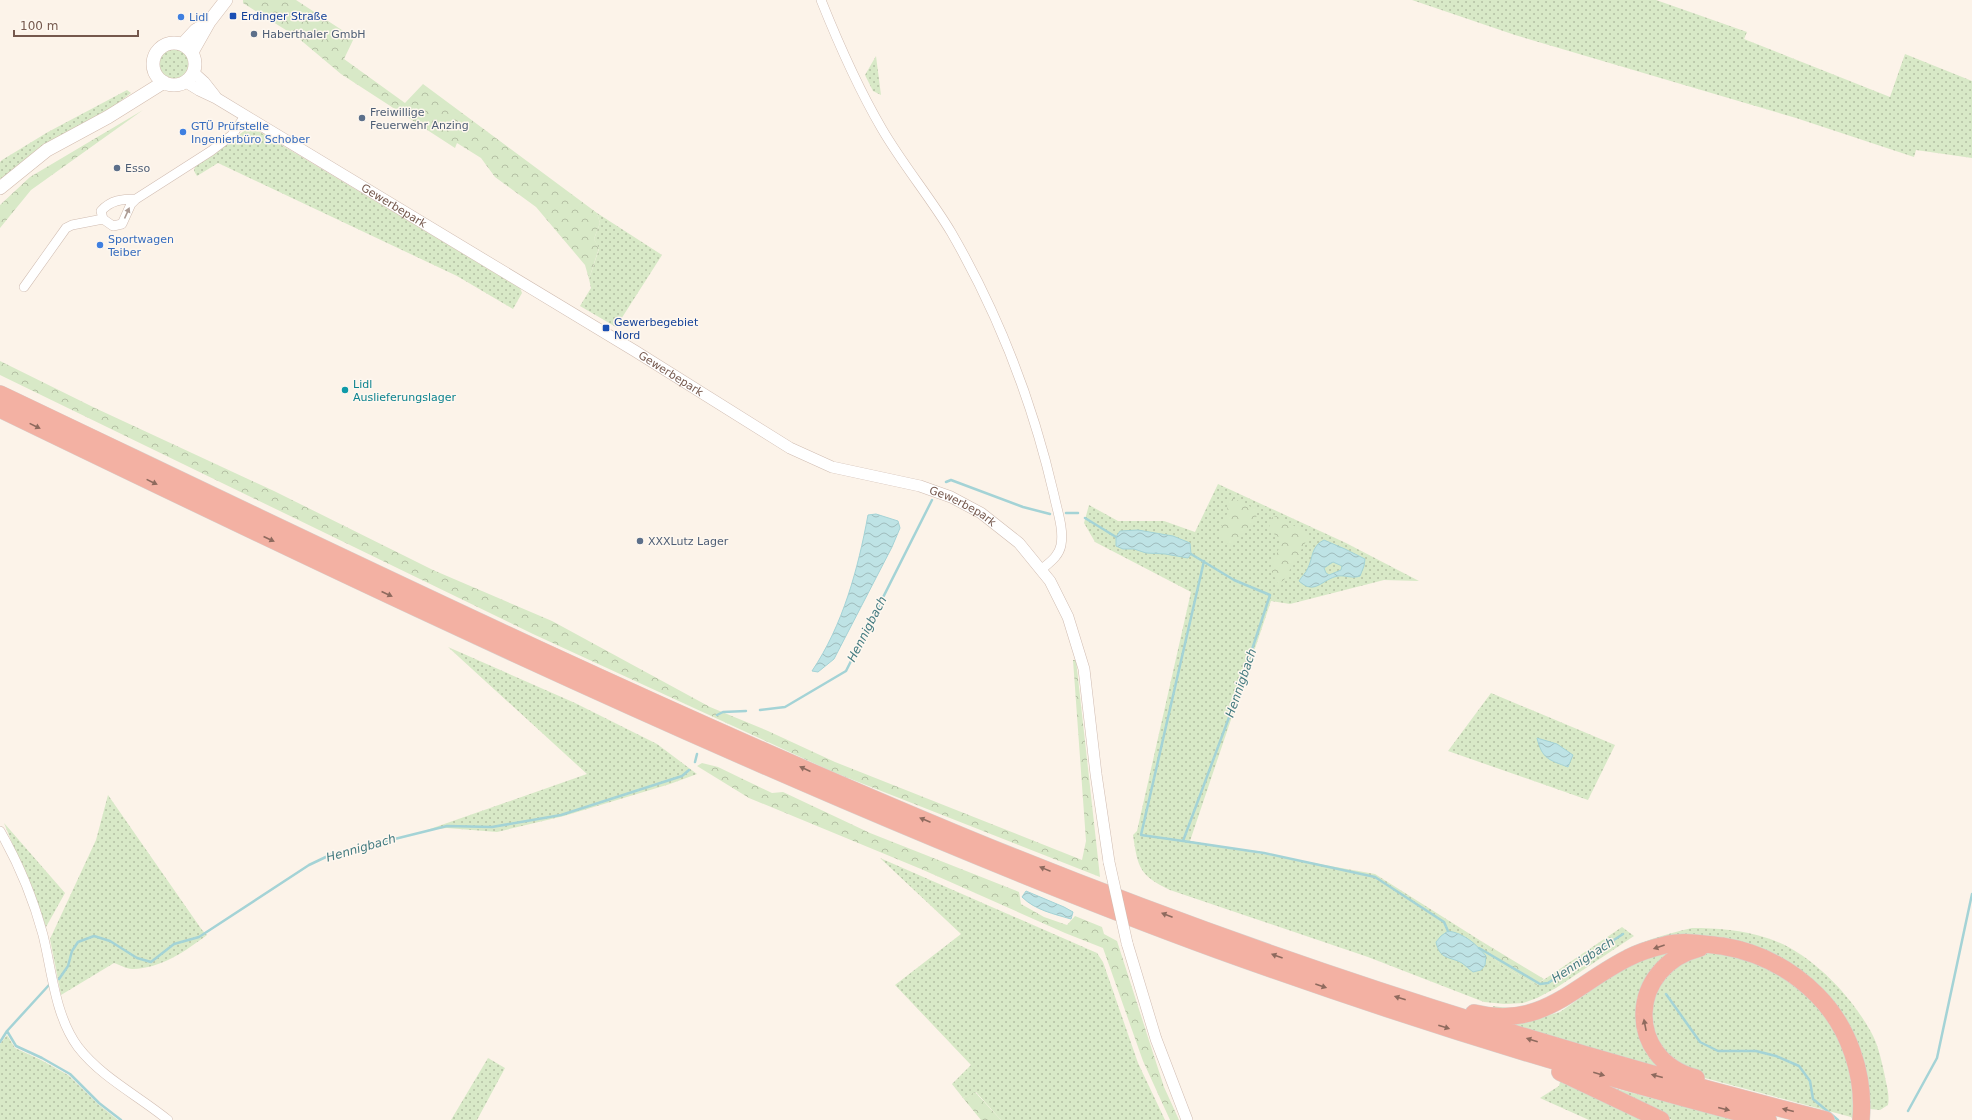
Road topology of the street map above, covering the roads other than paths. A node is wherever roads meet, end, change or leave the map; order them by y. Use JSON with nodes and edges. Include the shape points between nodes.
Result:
{"nodes":[{"id":1,"x":226,"y":0,"type":"edge"},
{"id":2,"x":821,"y":0,"type":"edge"},
{"id":3,"x":187,"y":48,"type":"junction"},
{"id":4,"x":190,"y":77,"type":"junction"},
{"id":5,"x":159,"y":78,"type":"junction"},
{"id":6,"x":245,"y":116,"type":"junction"},
{"id":7,"x":0,"y":188,"type":"edge"},
{"id":8,"x":136,"y":199,"type":"junction"},
{"id":9,"x":103,"y":219,"type":"junction"},
{"id":10,"x":24,"y":287,"type":"dead end"},
{"id":11,"x":0,"y":394,"type":"edge"},
{"id":12,"x":0,"y":409,"type":"edge"},
{"id":13,"x":1042,"y":569,"type":"junction"},
{"id":14,"x":0,"y":831,"type":"edge"},
{"id":15,"x":1711,"y":945,"type":"junction"},
{"id":16,"x":1437,"y":1010,"type":"junction"},
{"id":17,"x":1508,"y":1047,"type":"junction"},
{"id":18,"x":1735,"y":1097,"type":"junction"},
{"id":19,"x":168,"y":1120,"type":"edge"},
{"id":20,"x":1187,"y":1120,"type":"edge"},
{"id":21,"x":1661,"y":1120,"type":"edge"},
{"id":22,"x":1768,"y":1120,"type":"edge"},
{"id":23,"x":1826,"y":1120,"type":"edge"},
{"id":24,"x":1861,"y":1120,"type":"edge"}],
"edges":[{"from":1,"to":3,"type":"main road","via":[[209,22],[196,30]]},
{"from":2,"to":13,"type":"street","via":[[844,56],[883,131],[936,209],[966,261],[998,327],[1021,384],[1044,451],[1062,532],[1059,551]]},
{"from":3,"to":4,"type":"main road","via":[[196,63]]},
{"from":3,"to":5,"type":"main road","via":[[172,43],[158,50],[153,61]]},
{"from":4,"to":5,"type":"main road","via":[[174,85]]},
{"from":4,"to":6,"type":"street","name":"Gewerbepark","via":[[198,90]]},
{"from":5,"to":7,"type":"main road","via":[[108,117],[47,150]]},
{"from":6,"to":8,"type":"street","via":[[232,135],[211,151]]},
{"from":6,"to":13,"type":"street","name":"Gewerbepark","via":[[622,343],[790,448],[832,467],[920,486],[969,505],[1003,530]]},
{"from":8,"to":9,"type":"street","via":[[120,199],[107,204],[101,212]]},
{"from":9,"to":8,"type":"street","one_way":true,"via":[[113,226],[122,224]]},
{"from":9,"to":10,"type":"street","via":[[66,228]]},
{"from":16,"to":11,"type":"highway","one_way":true,"via":[[1309,967],[1121,898],[965,837],[809,771],[491,628]]},
{"from":12,"to":17,"type":"highway","one_way":true,"via":[[573,681],[947,844],[1216,949],[1381,1007]]},
{"from":13,"to":20,"type":"street","name":"Gewerbepark","bridge":true,"via":[[1063,605],[1081,652],[1109,862],[1127,943],[1156,1039]]},
{"from":14,"to":19,"type":"street","via":[[23,874],[43,934],[59,1004],[77,1046],[104,1073]]},
{"from":15,"to":16,"type":"highway","one_way":true,"via":[[1690,942],[1667,944],[1628,958],[1556,1004],[1530,1014],[1487,1017],[1459,1010]]},
{"from":18,"to":15,"type":"highway","one_way":true,"via":[[1718,1084],[1687,1076],[1666,1063],[1648,1038],[1644,1024],[1643,1009],[1646,997],[1659,972],[1677,956]]},
{"from":15,"to":24,"type":"highway","via":[[1740,950],[1774,962],[1809,986],[1823,1001],[1845,1034],[1856,1065],[1860,1084]]},
{"from":18,"to":16,"type":"highway","one_way":true,"via":[[1602,1061]]},
{"from":17,"to":21,"type":"highway","via":[[1522,1057],[1565,1074]]},
{"from":17,"to":22,"type":"highway","one_way":true},
{"from":23,"to":18,"type":"highway","one_way":true}]}
